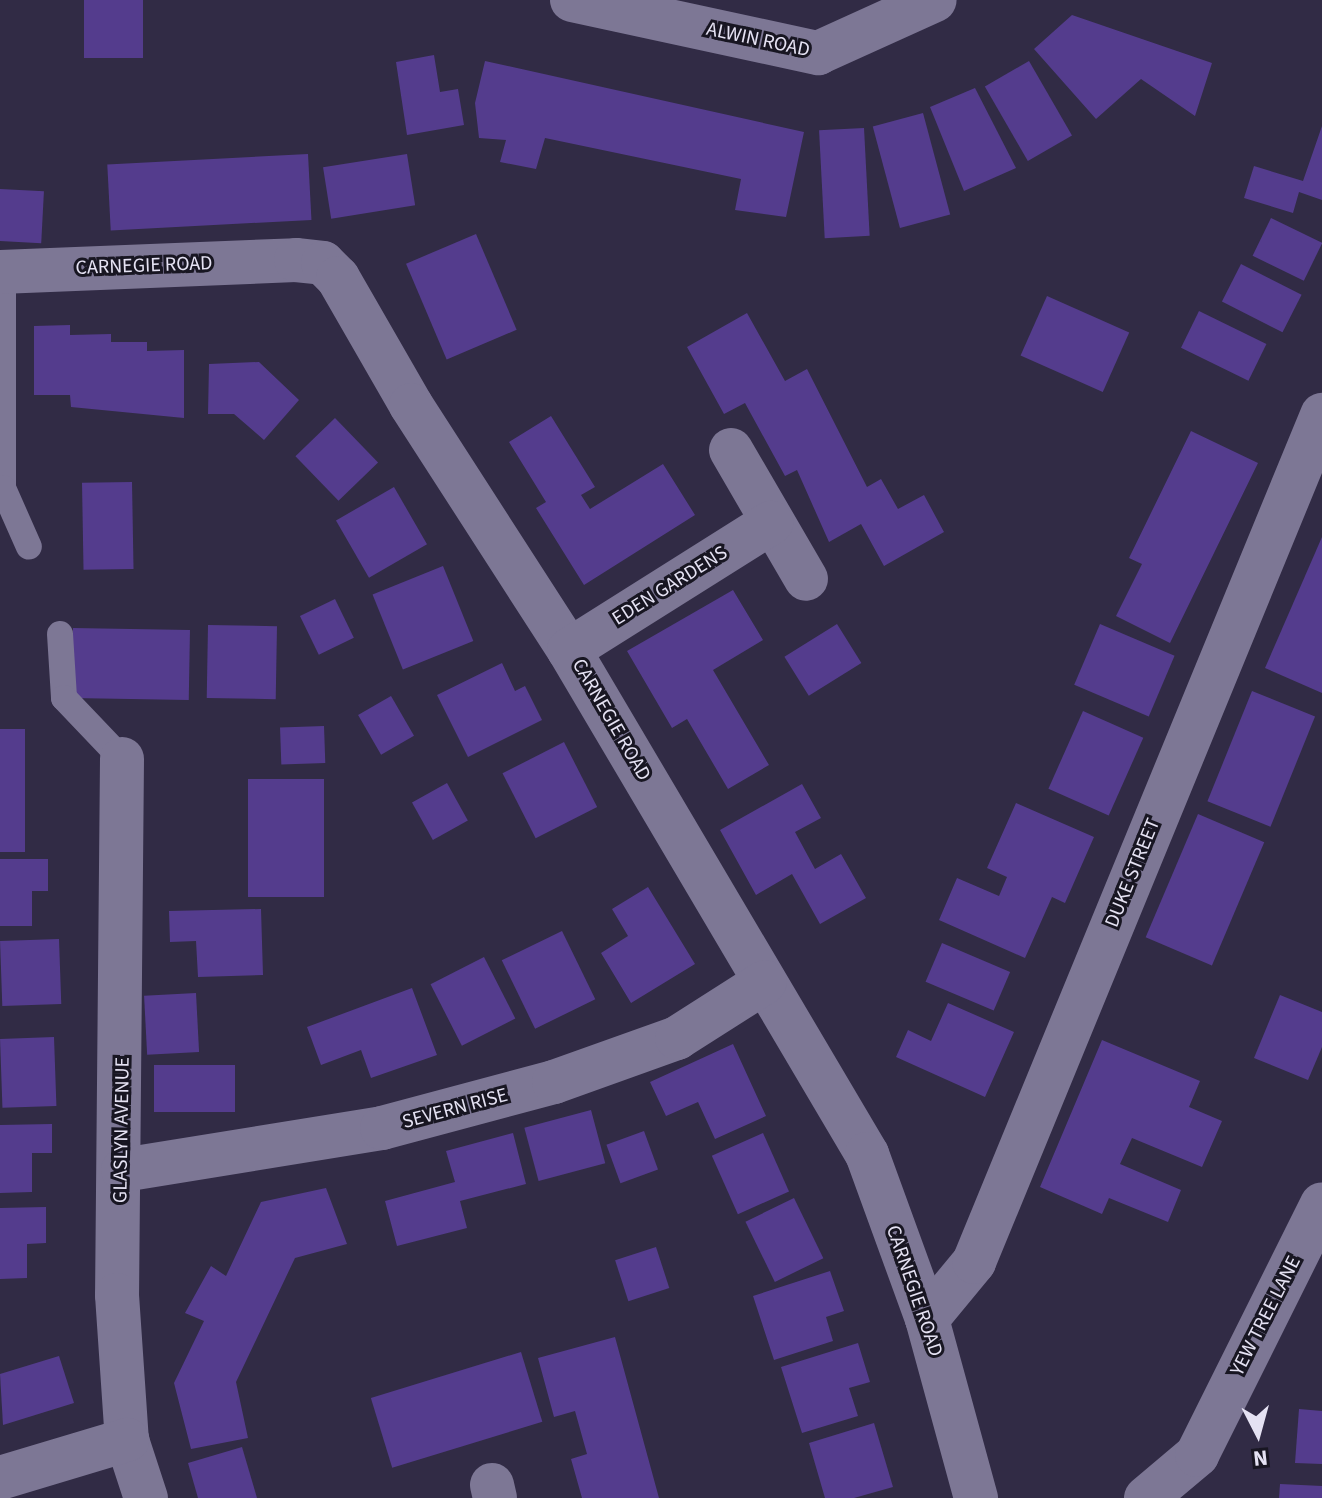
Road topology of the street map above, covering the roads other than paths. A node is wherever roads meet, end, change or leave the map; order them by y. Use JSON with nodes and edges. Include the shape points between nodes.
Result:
{"nodes":[{"id":1,"x":572,"y":0,"type":"edge"},
{"id":2,"x":935,"y":0,"type":"edge"},
{"id":3,"x":2,"y":272,"type":"edge"},
{"id":4,"x":1322,"y":415,"type":"edge"},
{"id":5,"x":731,"y":450,"type":"dead end"},
{"id":6,"x":771,"y":523,"type":"junction"},
{"id":7,"x":29,"y":547,"type":"dead end"},
{"id":8,"x":806,"y":579,"type":"dead end"},
{"id":9,"x":60,"y":634,"type":"dead end"},
{"id":10,"x":569,"y":650,"type":"junction"},
{"id":11,"x":122,"y":759,"type":"joint"},
{"id":12,"x":765,"y":982,"type":"junction"},
{"id":13,"x":123,"y":1170,"type":"junction"},
{"id":14,"x":1322,"y":1204,"type":"edge"},
{"id":15,"x":927,"y":1319,"type":"junction"},
{"id":16,"x":127,"y":1440,"type":"junction"},
{"id":17,"x":0,"y":1478,"type":"edge"},
{"id":18,"x":146,"y":1498,"type":"edge"},
{"id":19,"x":976,"y":1498,"type":"edge"},
{"id":20,"x":1146,"y":1498,"type":"edge"}],
"edges":[{"from":1,"to":2,"type":"street","name":"ALWIN ROAD","via":[[818,53]]},
{"from":3,"to":7,"type":"lane","via":[[3,488]]},
{"from":3,"to":10,"type":"street","name":"CARNEGIE ROAD","via":[[323,263]]},
{"from":4,"to":15,"type":"street","name":"DUKE STREET","via":[[974,1262]]},
{"from":5,"to":6,"type":"street"},
{"from":6,"to":8,"type":"street"},
{"from":6,"to":10,"type":"street","name":"EDEN GARDENS"},
{"from":9,"to":11,"type":"lane","via":[[64,698]]},
{"from":10,"to":12,"type":"street","name":"CARNEGIE ROAD"},
{"from":11,"to":13,"type":"street","name":"GLASLYN AVENUE"},
{"from":12,"to":13,"type":"street","name":"SEVERN RISE","via":[[677,1038],[554,1082],[382,1128]]},
{"from":12,"to":15,"type":"street","name":"CARNEGIE ROAD","via":[[867,1154]]},
{"from":13,"to":16,"type":"street","name":"GLASLYN AVENUE","via":[[117,1295]]},
{"from":14,"to":20,"type":"street","name":"YEW TREE LANE","via":[[1197,1455]]},
{"from":15,"to":19,"type":"street","name":"CARNEGIE ROAD"},
{"from":16,"to":17,"type":"street"},
{"from":16,"to":18,"type":"street","name":"GLASLYN AVENUE"}]}
